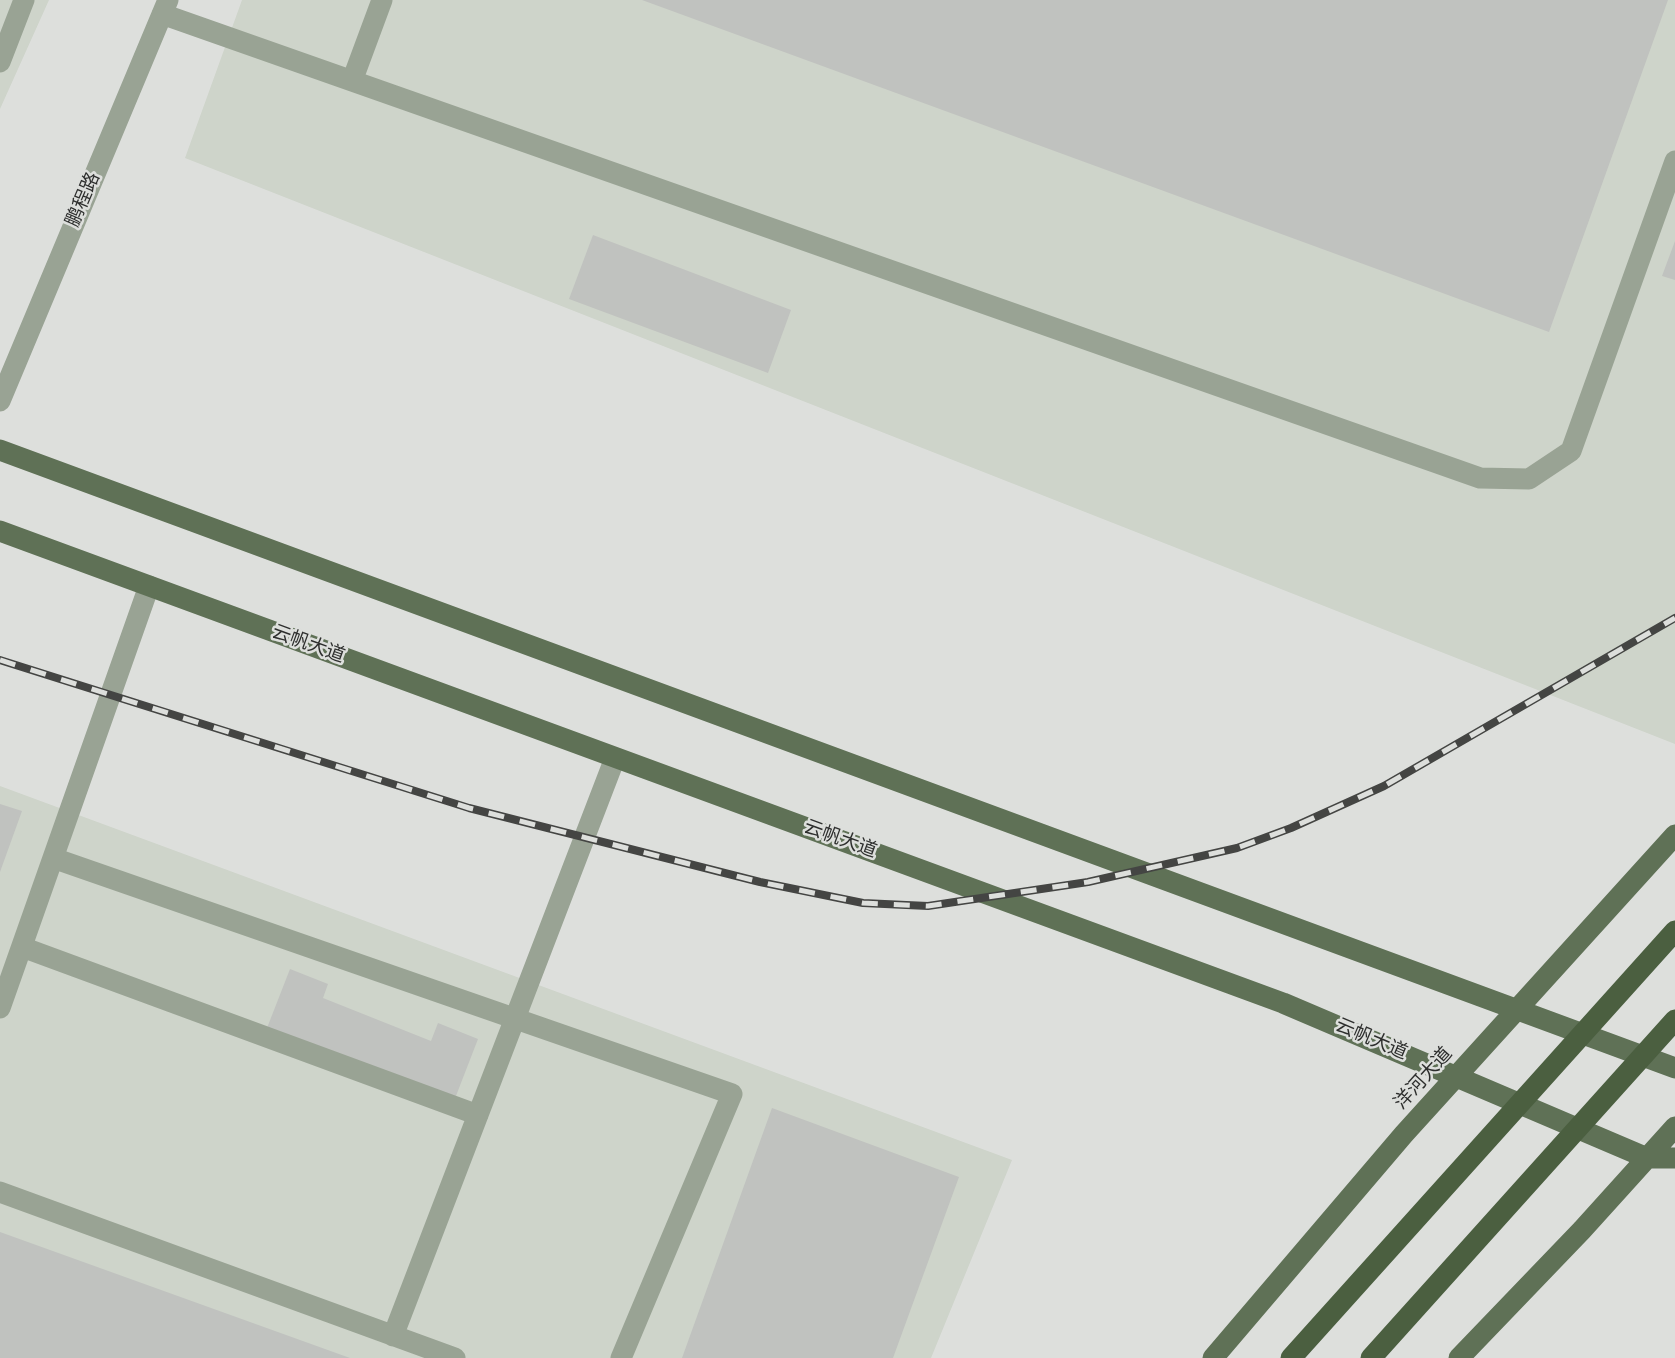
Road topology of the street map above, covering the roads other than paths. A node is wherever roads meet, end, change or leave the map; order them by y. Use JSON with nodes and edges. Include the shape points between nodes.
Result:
{"nodes":[{"id":1,"x":24,"y":0,"type":"edge"},
{"id":2,"x":382,"y":0,"type":"edge"},
{"id":3,"x":165,"y":7,"type":"edge"},
{"id":4,"x":0,"y":62,"type":"edge"},
{"id":5,"x":352,"y":80,"type":"junction"},
{"id":6,"x":1675,"y":160,"type":"edge"},
{"id":7,"x":0,"y":401,"type":"edge"},
{"id":8,"x":0,"y":450,"type":"edge"},
{"id":9,"x":0,"y":531,"type":"edge"},
{"id":10,"x":149,"y":586,"type":"junction"},
{"id":11,"x":615,"y":758,"type":"junction"},
{"id":12,"x":1675,"y":835,"type":"edge"},
{"id":13,"x":53,"y":858,"type":"junction"},
{"id":14,"x":1675,"y":931,"type":"edge"},
{"id":15,"x":22,"y":947,"type":"junction"},
{"id":16,"x":0,"y":1008,"type":"edge"},
{"id":17,"x":1517,"y":1010,"type":"junction"},
{"id":18,"x":515,"y":1018,"type":"junction"},
{"id":19,"x":1675,"y":1020,"type":"edge"},
{"id":20,"x":1675,"y":1068,"type":"edge"},
{"id":21,"x":1457,"y":1077,"type":"junction"},
{"id":22,"x":478,"y":1115,"type":"junction"},
{"id":23,"x":1675,"y":1127,"type":"edge"},
{"id":24,"x":1647,"y":1158,"type":"junction"},
{"id":25,"x":1675,"y":1158,"type":"edge"},
{"id":26,"x":0,"y":1192,"type":"edge"},
{"id":27,"x":393,"y":1336,"type":"junction"},
{"id":28,"x":454,"y":1358,"type":"edge"},
{"id":29,"x":621,"y":1358,"type":"edge"},
{"id":30,"x":1213,"y":1358,"type":"edge"},
{"id":31,"x":1291,"y":1358,"type":"edge"},
{"id":32,"x":1371,"y":1358,"type":"edge"},
{"id":33,"x":1459,"y":1358,"type":"edge"}],
"edges":[{"from":1,"to":4,"type":"street"},
{"from":2,"to":5,"type":"street"},
{"from":3,"to":5,"type":"street"},
{"from":3,"to":7,"type":"street","name":"鹏程路"},
{"from":5,"to":6,"type":"street","via":[[1479,478],[1529,479],[1571,451]]},
{"from":8,"to":17,"type":"main road"},
{"from":9,"to":10,"type":"main road","name":"云帆大道"},
{"from":10,"to":11,"type":"main road","name":"云帆大道"},
{"from":10,"to":13,"type":"street"},
{"from":11,"to":18,"type":"street"},
{"from":11,"to":21,"type":"main road","name":"云帆大道","via":[[1283,1003]]},
{"from":12,"to":17,"type":"main road","name":"洋河大道"},
{"from":13,"to":15,"type":"street"},
{"from":13,"to":18,"type":"street"},
{"from":14,"to":31,"type":"highway","bridge":true},
{"from":15,"to":16,"type":"street"},
{"from":15,"to":22,"type":"street"},
{"from":17,"to":20,"type":"main road"},
{"from":17,"to":21,"type":"main road","name":"洋河大道"},
{"from":18,"to":22,"type":"street"},
{"from":18,"to":29,"type":"street","via":[[732,1094]]},
{"from":19,"to":32,"type":"highway","bridge":true},
{"from":21,"to":24,"type":"main road","name":"云帆大道"},
{"from":21,"to":30,"type":"main road","name":"洋河大道"},
{"from":22,"to":27,"type":"street"},
{"from":23,"to":24,"type":"main road"},
{"from":24,"to":25,"type":"main road","name":"云帆大道"},
{"from":24,"to":33,"type":"main road"},
{"from":26,"to":27,"type":"street"},
{"from":27,"to":28,"type":"street"}]}
